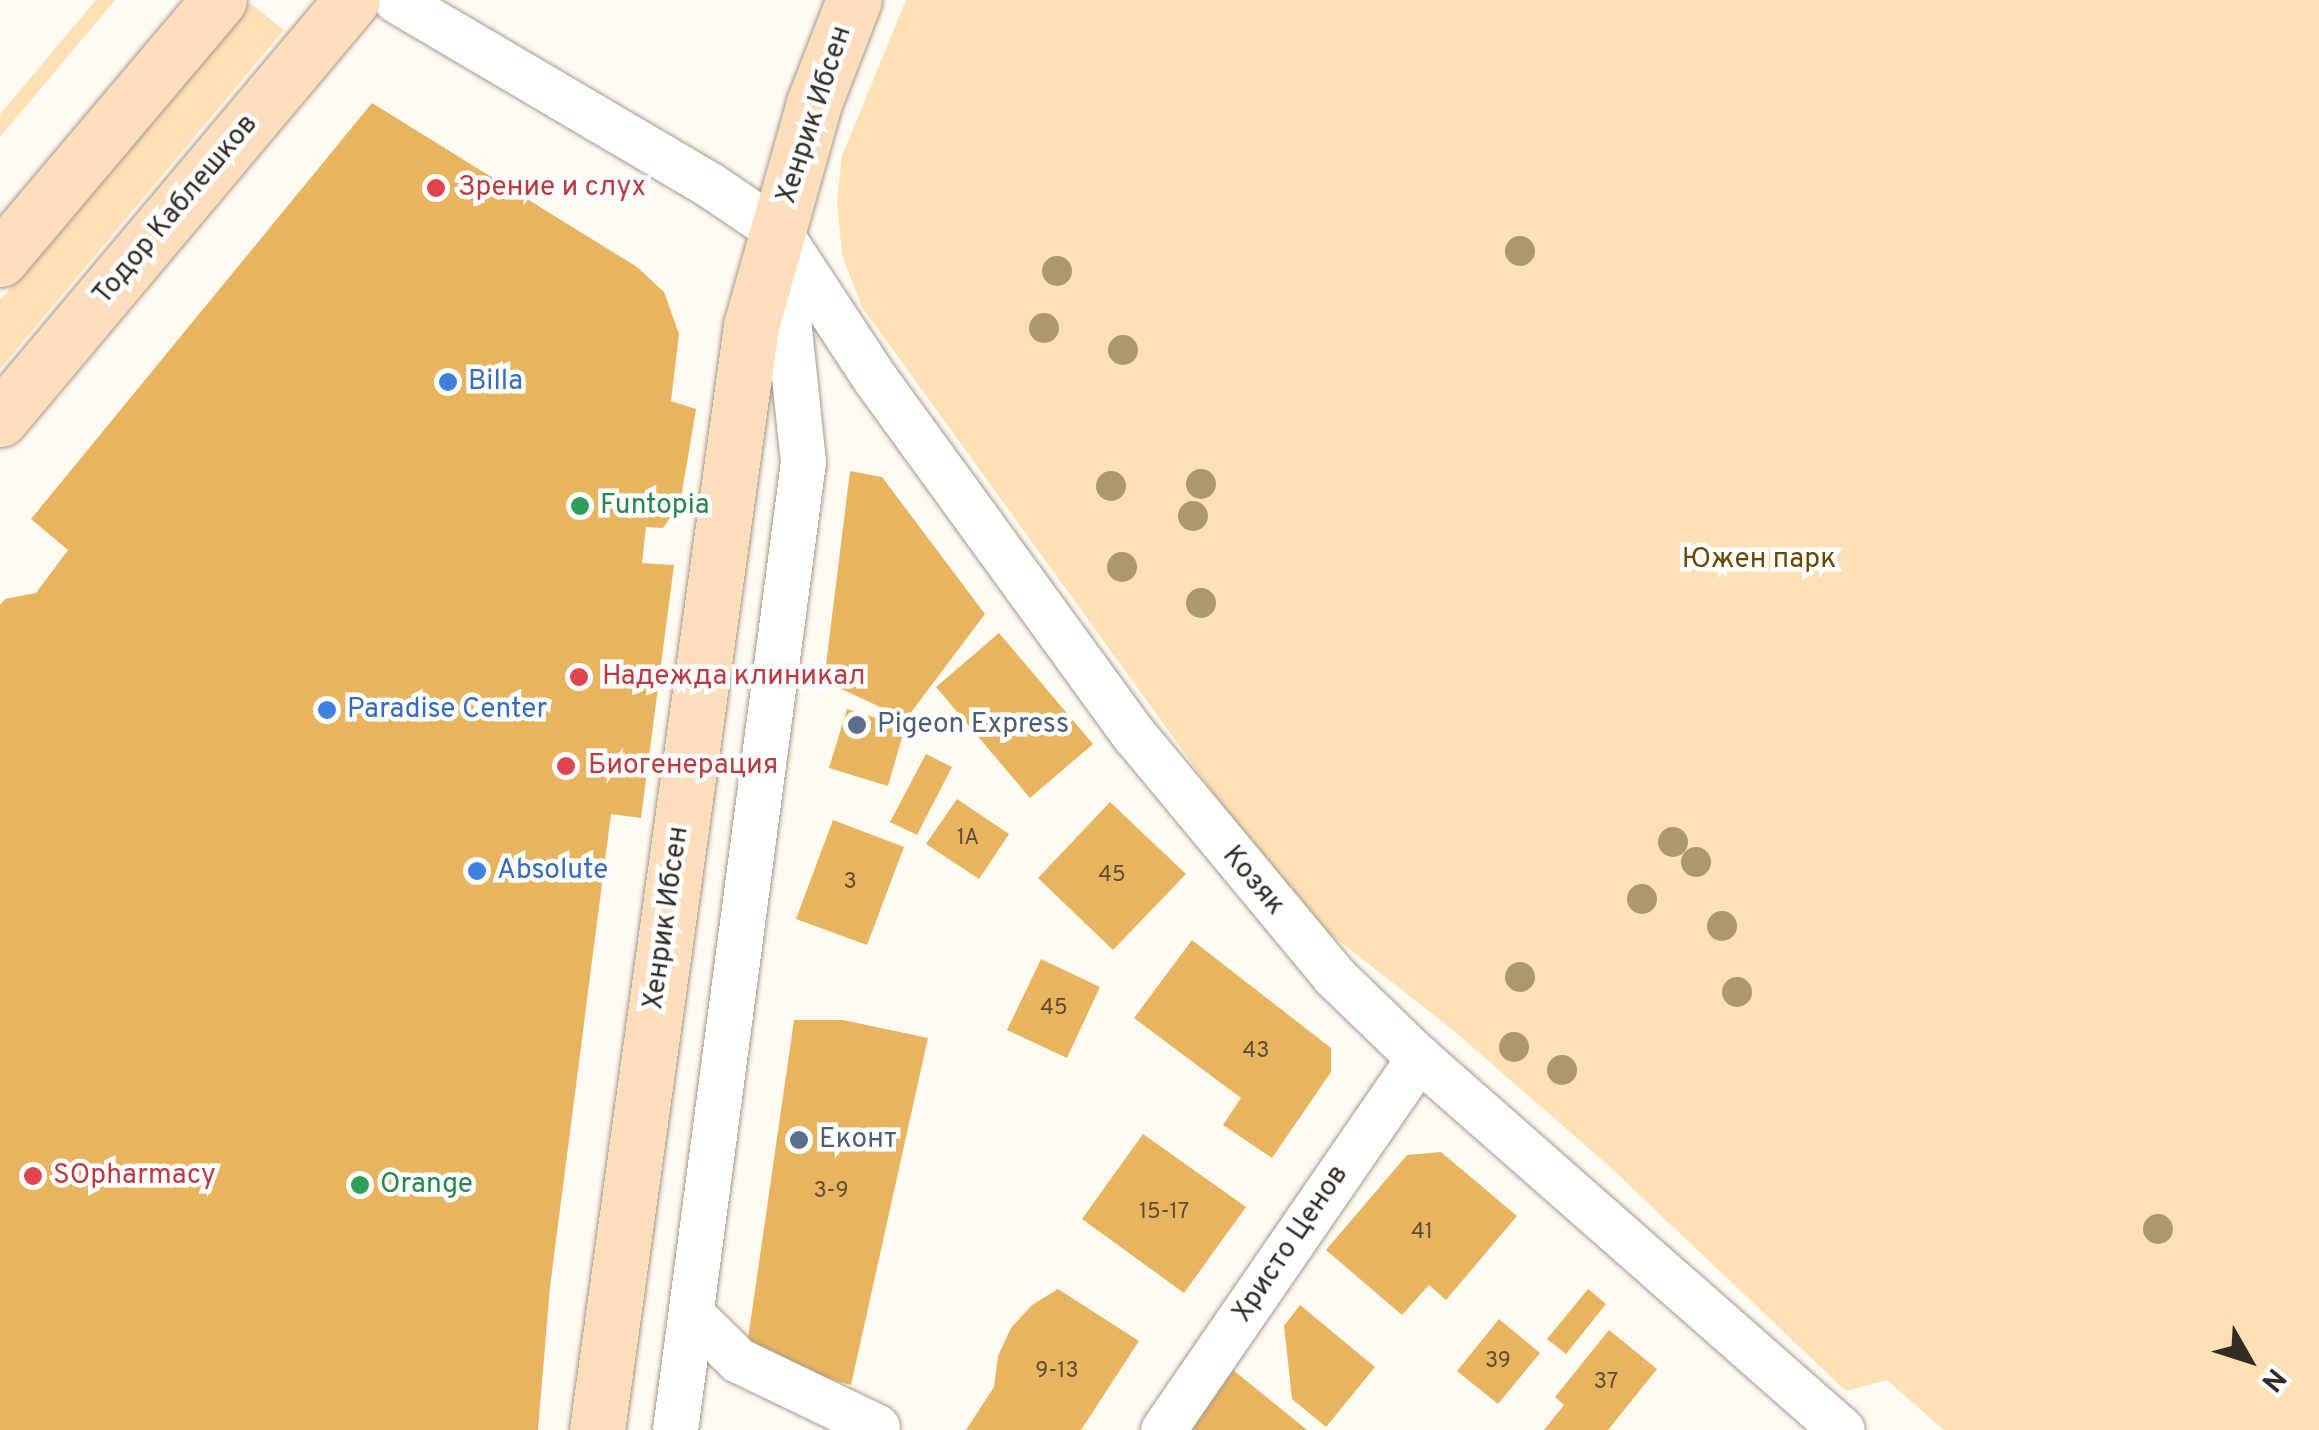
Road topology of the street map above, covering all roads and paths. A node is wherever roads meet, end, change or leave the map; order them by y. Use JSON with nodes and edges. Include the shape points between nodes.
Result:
{"nodes":[{"id":1,"x":218,"y":0,"type":"edge"},
{"id":2,"x":352,"y":0,"type":"edge"},
{"id":3,"x":396,"y":0,"type":"edge"},
{"id":4,"x":854,"y":0,"type":"edge"},
{"id":5,"x":778,"y":231,"type":"junction"},
{"id":6,"x":0,"y":259,"type":"edge"},
{"id":7,"x":0,"y":419,"type":"edge"},
{"id":8,"x":1418,"y":1058,"type":"junction"},
{"id":9,"x":691,"y":1314,"type":"junction"},
{"id":10,"x":877,"y":1427,"type":"dead end"},
{"id":11,"x":597,"y":1430,"type":"edge"},
{"id":12,"x":675,"y":1430,"type":"edge"},
{"id":13,"x":1164,"y":1430,"type":"edge"},
{"id":14,"x":1842,"y":1430,"type":"edge"}],
"edges":[{"from":1,"to":6,"type":"main road"},
{"from":2,"to":7,"type":"main road","name":"Тодор Каблешков"},
{"from":3,"to":5,"type":"street"},
{"from":4,"to":5,"type":"main road","name":"Хенрик Ибсен","via":[[814,103]]},
{"from":5,"to":8,"type":"street","name":"Козяк","via":[[876,380],[1135,736],[1323,963]]},
{"from":5,"to":9,"type":"street","name":"Хенрик Ибсен","via":[[804,462]]},
{"from":5,"to":11,"type":"main road","name":"Хенрик Ибсен","via":[[751,326]]},
{"from":8,"to":13,"type":"street","name":"Христо Ценов"},
{"from":8,"to":14,"type":"street","name":"Козяк"},
{"from":9,"to":10,"type":"street","via":[[738,1360]]},
{"from":9,"to":12,"type":"street","name":"Хенрик Ибсен"}]}
